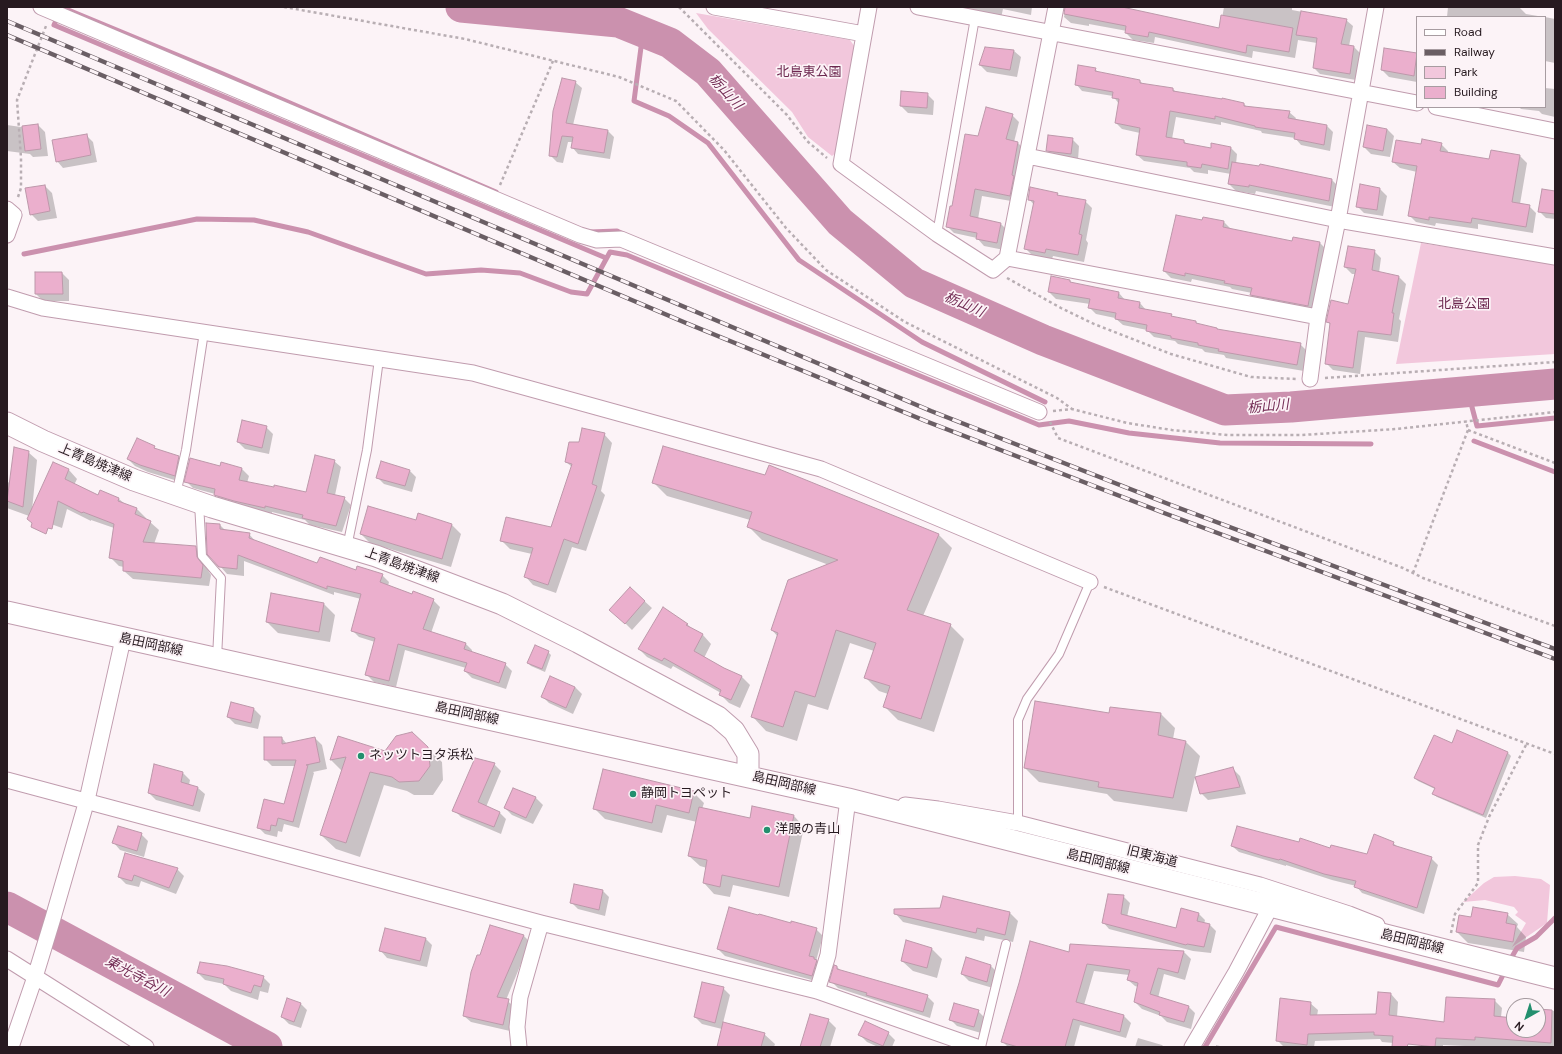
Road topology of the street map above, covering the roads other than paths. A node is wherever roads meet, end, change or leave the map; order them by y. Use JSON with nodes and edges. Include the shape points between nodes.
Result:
{"nodes":[{"id":1,"x":714,"y":7,"type":"edge"},
{"id":2,"x":869,"y":7,"type":"edge"},
{"id":3,"x":918,"y":7,"type":"edge"},
{"id":4,"x":1056,"y":7,"type":"edge"},
{"id":5,"x":1376,"y":7,"type":"edge"},
{"id":6,"x":47,"y":10,"type":"edge"},
{"id":7,"x":975,"y":18,"type":"junction"},
{"id":8,"x":864,"y":34,"type":"junction"},
{"id":9,"x":1052,"y":34,"type":"junction"},
{"id":10,"x":1361,"y":92,"type":"junction"},
{"id":11,"x":1416,"y":103,"type":"edge"},
{"id":12,"x":1441,"y":108,"type":"edge"},
{"id":13,"x":1555,"y":131,"type":"edge"},
{"id":14,"x":1027,"y":156,"type":"junction"},
{"id":15,"x":10,"y":212,"type":"edge"},
{"id":16,"x":1338,"y":220,"type":"junction"},
{"id":17,"x":937,"y":234,"type":"junction"},
{"id":18,"x":7,"y":235,"type":"edge"},
{"id":19,"x":1555,"y":257,"type":"edge"},
{"id":20,"x":1007,"y":258,"type":"junction"},
{"id":21,"x":7,"y":297,"type":"edge"},
{"id":22,"x":1318,"y":317,"type":"junction"},
{"id":23,"x":204,"y":332,"type":"junction"},
{"id":24,"x":379,"y":359,"type":"junction"},
{"id":25,"x":1310,"y":379,"type":"road end"},
{"id":26,"x":1042,"y":412,"type":"road end"},
{"id":27,"x":7,"y":423,"type":"edge"},
{"id":28,"x":175,"y":494,"type":"junction"},
{"id":29,"x":199,"y":503,"type":"junction"},
{"id":30,"x":347,"y":547,"type":"junction"},
{"id":31,"x":1090,"y":582,"type":"joint"},
{"id":32,"x":7,"y":612,"type":"edge"},
{"id":33,"x":123,"y":638,"type":"junction"},
{"id":34,"x":217,"y":659,"type":"junction"},
{"id":35,"x":748,"y":776,"type":"junction"},
{"id":36,"x":7,"y":780,"type":"edge"},
{"id":37,"x":848,"y":799,"type":"junction"},
{"id":38,"x":87,"y":800,"type":"junction"},
{"id":39,"x":1018,"y":823,"type":"junction"},
{"id":40,"x":1271,"y":906,"type":"junction"},
{"id":41,"x":541,"y":923,"type":"junction"},
{"id":42,"x":1006,"y":944,"type":"dead end"},
{"id":43,"x":1447,"y":951,"type":"junction"},
{"id":44,"x":7,"y":959,"type":"edge"},
{"id":45,"x":35,"y":977,"type":"junction"},
{"id":46,"x":1555,"y":978,"type":"edge"},
{"id":47,"x":817,"y":991,"type":"junction"},
{"id":48,"x":11,"y":1047,"type":"edge"},
{"id":49,"x":146,"y":1047,"type":"edge"},
{"id":50,"x":519,"y":1047,"type":"edge"},
{"id":51,"x":977,"y":1047,"type":"edge"},
{"id":52,"x":981,"y":1047,"type":"edge"},
{"id":53,"x":1192,"y":1047,"type":"edge"}],
"edges":[{"from":1,"to":8,"type":"street"},
{"from":2,"to":8,"type":"street"},
{"from":3,"to":7,"type":"street"},
{"from":4,"to":9,"type":"street"},
{"from":5,"to":10,"type":"street"},
{"from":6,"to":26,"type":"street","via":[[580,235],[597,240],[621,239]]},
{"from":7,"to":9,"type":"street"},
{"from":7,"to":17,"type":"lane"},
{"from":8,"to":17,"type":"street","via":[[841,164]]},
{"from":9,"to":10,"type":"street"},
{"from":9,"to":14,"type":"street"},
{"from":10,"to":11,"type":"street"},
{"from":10,"to":16,"type":"street"},
{"from":12,"to":13,"type":"street"},
{"from":14,"to":16,"type":"street"},
{"from":14,"to":20,"type":"street"},
{"from":15,"to":18,"type":"street"},
{"from":16,"to":19,"type":"street"},
{"from":16,"to":22,"type":"street"},
{"from":17,"to":20,"type":"street","via":[[993,270]]},
{"from":20,"to":22,"type":"street"},
{"from":21,"to":23,"type":"street","via":[[43,308]]},
{"from":22,"to":25,"type":"street"},
{"from":23,"to":24,"type":"street"},
{"from":23,"to":28,"type":"lane","via":[[186,450]]},
{"from":24,"to":30,"type":"lane","via":[[367,450]]},
{"from":24,"to":31,"type":"street","via":[[473,373],[821,469]]},
{"from":27,"to":28,"type":"main road","name":"上青島焼津線","via":[[134,480]]},
{"from":28,"to":29,"type":"main road","name":"上青島焼津線"},
{"from":29,"to":30,"type":"main road","name":"上青島焼津線"},
{"from":29,"to":34,"type":"lane","via":[[202,556],[221,578]]},
{"from":30,"to":35,"type":"main road","name":"上青島焼津線","via":[[502,604],[718,717],[734,730],[748,754]]},
{"from":31,"to":39,"type":"lane","via":[[1059,654],[1027,699],[1018,720]]},
{"from":32,"to":33,"type":"main road","name":"島田岡部線"},
{"from":33,"to":34,"type":"main road","name":"島田岡部線"},
{"from":33,"to":38,"type":"street"},
{"from":34,"to":35,"type":"main road","name":"島田岡部線"},
{"from":35,"to":37,"type":"main road","name":"島田岡部線"},
{"from":36,"to":38,"type":"street"},
{"from":37,"to":39,"type":"street","name":"旧東海道","via":[[938,809]]},
{"from":37,"to":40,"type":"main road","name":"島田岡部線"},
{"from":37,"to":47,"type":"street","via":[[828,955]]},
{"from":38,"to":41,"type":"street"},
{"from":38,"to":45,"type":"street"},
{"from":39,"to":43,"type":"street","name":"旧東海道","via":[[1260,885],[1349,914]]},
{"from":40,"to":43,"type":"main road","name":"島田岡部線"},
{"from":40,"to":53,"type":"street"},
{"from":41,"to":47,"type":"street"},
{"from":41,"to":50,"type":"street","via":[[520,997],[517,1027]]},
{"from":42,"to":52,"type":"lane"},
{"from":43,"to":46,"type":"main road","name":"島田岡部線"},
{"from":44,"to":45,"type":"street"},
{"from":45,"to":48,"type":"street"},
{"from":45,"to":49,"type":"street"},
{"from":47,"to":51,"type":"street"}]}
